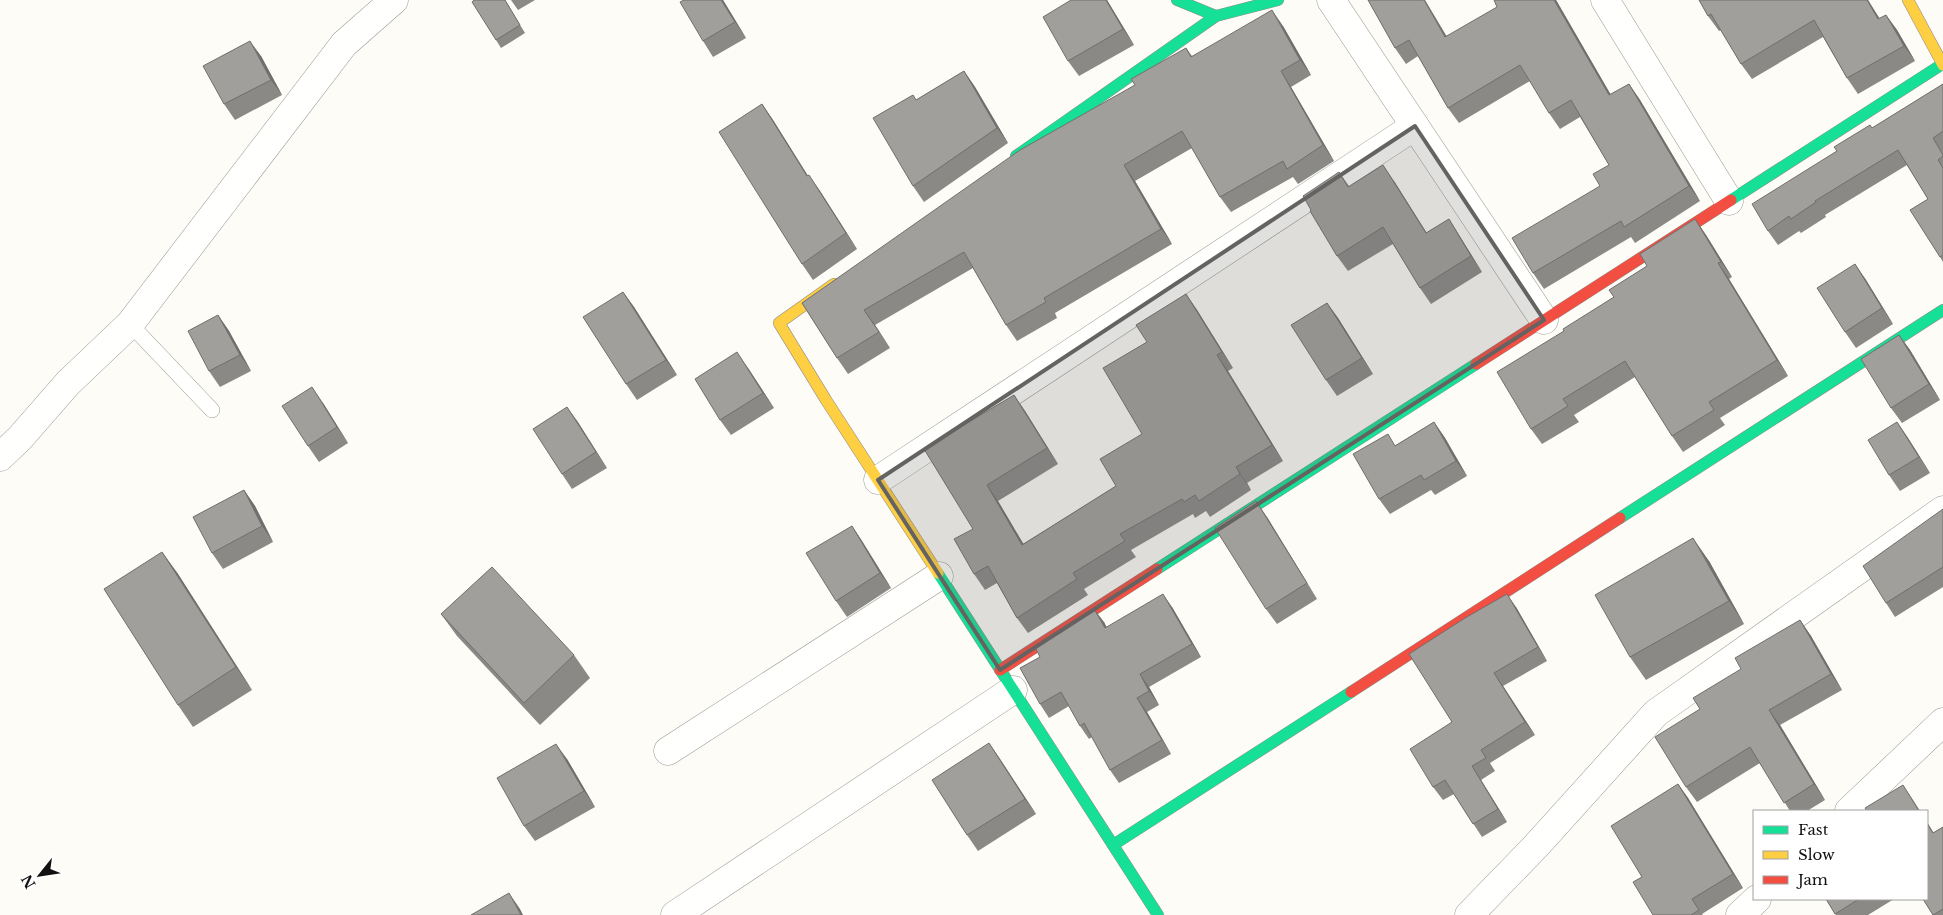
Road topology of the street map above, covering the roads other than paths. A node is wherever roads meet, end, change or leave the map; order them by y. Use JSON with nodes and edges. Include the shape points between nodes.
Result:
{"nodes":[{"id":1,"x":394,"y":0,"type":"edge"},
{"id":2,"x":1177,"y":0,"type":"edge"},
{"id":3,"x":1278,"y":0,"type":"edge"},
{"id":4,"x":1332,"y":0,"type":"edge"},
{"id":5,"x":1605,"y":0,"type":"edge"},
{"id":6,"x":1908,"y":0,"type":"edge"},
{"id":7,"x":1216,"y":16,"type":"junction"},
{"id":8,"x":1942,"y":65,"type":"edge"},
{"id":9,"x":1415,"y":126,"type":"junction"},
{"id":10,"x":1005,"y":164,"type":"edge"},
{"id":11,"x":1729,"y":201,"type":"junction"},
{"id":12,"x":843,"y":277,"type":"edge"},
{"id":13,"x":1943,"y":310,"type":"edge"},
{"id":14,"x":1544,"y":320,"type":"junction"},
{"id":15,"x":130,"y":324,"type":"junction"},
{"id":16,"x":212,"y":410,"type":"dead end"},
{"id":17,"x":0,"y":457,"type":"edge"},
{"id":18,"x":878,"y":480,"type":"junction"},
{"id":19,"x":1943,"y":510,"type":"edge"},
{"id":20,"x":939,"y":576,"type":"junction"},
{"id":21,"x":1006,"y":680,"type":"junction"},
{"id":22,"x":1943,"y":722,"type":"edge"},
{"id":23,"x":668,"y":751,"type":"dead end"},
{"id":24,"x":1850,"y":810,"type":"edge"},
{"id":25,"x":1113,"y":845,"type":"junction"},
{"id":26,"x":1756,"y":900,"type":"edge"},
{"id":27,"x":675,"y":915,"type":"edge"},
{"id":28,"x":1158,"y":915,"type":"edge"},
{"id":29,"x":1468,"y":915,"type":"edge"},
{"id":30,"x":1740,"y":915,"type":"edge"}],
"edges":[{"from":1,"to":15,"type":"street","via":[[344,44]]},
{"from":2,"to":7,"type":"street"},
{"from":3,"to":7,"type":"street"},
{"from":4,"to":9,"type":"street"},
{"from":5,"to":11,"type":"street"},
{"from":6,"to":8,"type":"street"},
{"from":7,"to":10,"type":"street"},
{"from":8,"to":11,"type":"street"},
{"from":9,"to":14,"type":"street"},
{"from":9,"to":18,"type":"street"},
{"from":11,"to":14,"type":"street"},
{"from":12,"to":18,"type":"street","via":[[779,323]]},
{"from":13,"to":25,"type":"street"},
{"from":14,"to":21,"type":"street"},
{"from":15,"to":16,"type":"lane"},
{"from":15,"to":17,"type":"street","via":[[68,383]]},
{"from":18,"to":20,"type":"street"},
{"from":19,"to":29,"type":"street","via":[[1656,713],[1536,846]]},
{"from":20,"to":21,"type":"street"},
{"from":20,"to":23,"type":"street"},
{"from":21,"to":25,"type":"street"},
{"from":21,"to":27,"type":"street"},
{"from":22,"to":24,"type":"street"},
{"from":25,"to":28,"type":"street"},
{"from":26,"to":30,"type":"street"}]}
